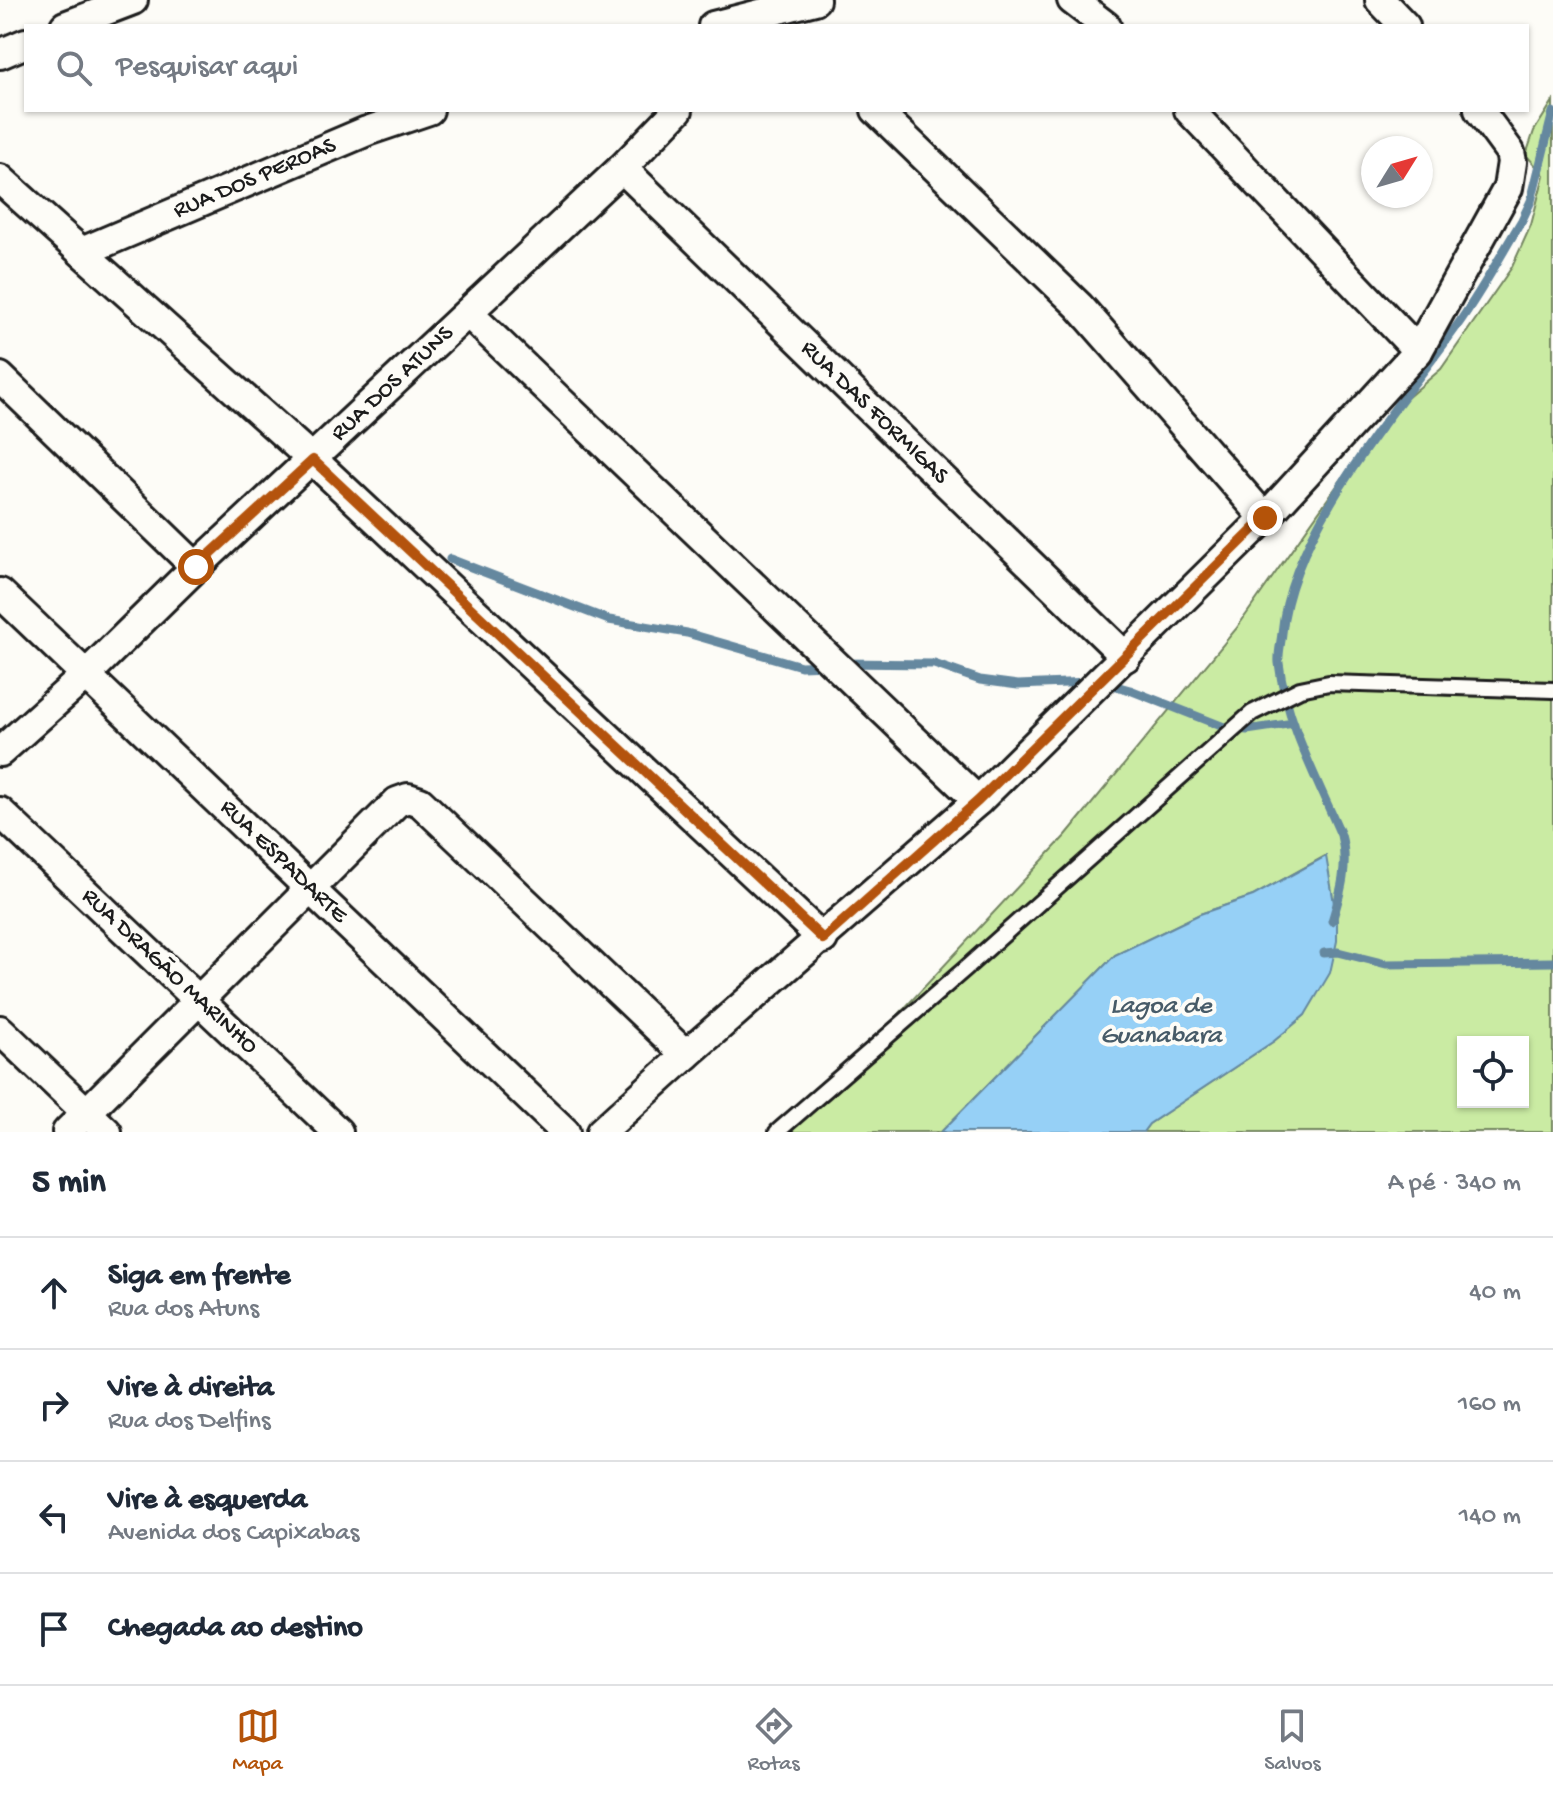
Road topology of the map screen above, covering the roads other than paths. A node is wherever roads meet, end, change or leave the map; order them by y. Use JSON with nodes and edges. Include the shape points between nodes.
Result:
{"nodes":[{"id":1,"x":133,"y":0,"type":"edge"},
{"id":2,"x":815,"y":0,"type":"edge"},
{"id":3,"x":1072,"y":0,"type":"edge"},
{"id":4,"x":1380,"y":0,"type":"edge"},
{"id":5,"x":759,"y":16,"type":"edge"},
{"id":6,"x":70,"y":24,"type":"edge"},
{"id":7,"x":722,"y":24,"type":"edge"},
{"id":8,"x":1103,"y":24,"type":"edge"},
{"id":9,"x":1403,"y":24,"type":"edge"},
{"id":10,"x":24,"y":44,"type":"edge"},
{"id":11,"x":0,"y":54,"type":"edge"},
{"id":12,"x":423,"y":112,"type":"edge"},
{"id":13,"x":676,"y":112,"type":"edge"},
{"id":14,"x":878,"y":112,"type":"edge"},
{"id":15,"x":1191,"y":112,"type":"edge"},
{"id":16,"x":1480,"y":112,"type":"edge"},
{"id":17,"x":622,"y":168,"type":"junction"},
{"id":18,"x":0,"y":179,"type":"edge"},
{"id":19,"x":82,"y":252,"type":"junction"},
{"id":20,"x":468,"y":313,"type":"junction"},
{"id":21,"x":1418,"y":351,"type":"junction"},
{"id":22,"x":0,"y":377,"type":"edge"},
{"id":23,"x":313,"y":460,"type":"junction"},
{"id":24,"x":1265,"y":518,"type":"junction"},
{"id":25,"x":196,"y":567,"type":"junction"},
{"id":26,"x":0,"y":593,"type":"edge"},
{"id":27,"x":1126,"y":657,"type":"junction"},
{"id":28,"x":86,"y":675,"type":"junction"},
{"id":29,"x":1553,"y":690,"type":"edge"},
{"id":30,"x":0,"y":752,"type":"edge"},
{"id":31,"x":978,"y":801,"type":"junction"},
{"id":32,"x":0,"y":812,"type":"edge"},
{"id":33,"x":311,"y":888,"type":"junction"},
{"id":34,"x":823,"y":939,"type":"junction"},
{"id":35,"x":200,"y":1002,"type":"junction"},
{"id":36,"x":0,"y":1030,"type":"edge"},
{"id":37,"x":686,"y":1055,"type":"junction"},
{"id":38,"x":77,"y":1122,"type":"edge"},
{"id":39,"x":107,"y":1132,"type":"edge"},
{"id":40,"x":338,"y":1132,"type":"edge"},
{"id":41,"x":565,"y":1132,"type":"edge"},
{"id":42,"x":601,"y":1132,"type":"edge"},
{"id":43,"x":777,"y":1132,"type":"edge"}],
"edges":[{"from":1,"to":6,"type":"street"},
{"from":2,"to":5,"type":"street"},
{"from":3,"to":8,"type":"street"},
{"from":4,"to":9,"type":"street"},
{"from":5,"to":7,"type":"street"},
{"from":10,"to":11,"type":"street"},
{"from":12,"to":19,"type":"street","name":"RUA DOS PEROAS"},
{"from":13,"to":17,"type":"street","name":"RUA DOS ATUNS"},
{"from":14,"to":24,"type":"street","via":[[1079,306]]},
{"from":15,"to":21,"type":"street"},
{"from":16,"to":21,"type":"street","via":[[1510,152],[1508,188]]},
{"from":17,"to":20,"type":"street","name":"RUA DOS ATUNS"},
{"from":17,"to":27,"type":"street","name":"RUA DAS FORMIGAS"},
{"from":18,"to":19,"type":"street"},
{"from":19,"to":23,"type":"street"},
{"from":20,"to":23,"type":"street","name":"RUA DOS ATUNS"},
{"from":20,"to":31,"type":"street"},
{"from":21,"to":24,"type":"street"},
{"from":22,"to":25,"type":"street"},
{"from":23,"to":25,"type":"street","name":"RUA DOS ATUNS"},
{"from":23,"to":34,"type":"street"},
{"from":24,"to":27,"type":"street"},
{"from":25,"to":28,"type":"street","name":"RUA DOS ATUNS"},
{"from":26,"to":28,"type":"street","name":"RUA ESPADARTE"},
{"from":27,"to":31,"type":"street"},
{"from":28,"to":30,"type":"street","name":"RUA DOS ATUNS"},
{"from":28,"to":33,"type":"street","name":"RUA ESPADARTE"},
{"from":29,"to":43,"type":"lane","via":[[1329,683],[1300,689],[1252,713]]},
{"from":31,"to":34,"type":"street"},
{"from":32,"to":35,"type":"street","name":"RUA DRAGÃO MARINHO"},
{"from":33,"to":35,"type":"street"},
{"from":33,"to":37,"type":"street","via":[[397,802],[420,802]]},
{"from":33,"to":41,"type":"street","name":"RUA ESPADARTE"},
{"from":34,"to":37,"type":"street"},
{"from":35,"to":38,"type":"street"},
{"from":35,"to":40,"type":"street","name":"RUA DRAGÃO MARINHO"},
{"from":36,"to":38,"type":"street"},
{"from":37,"to":42,"type":"street"},
{"from":38,"to":39,"type":"street"}]}
